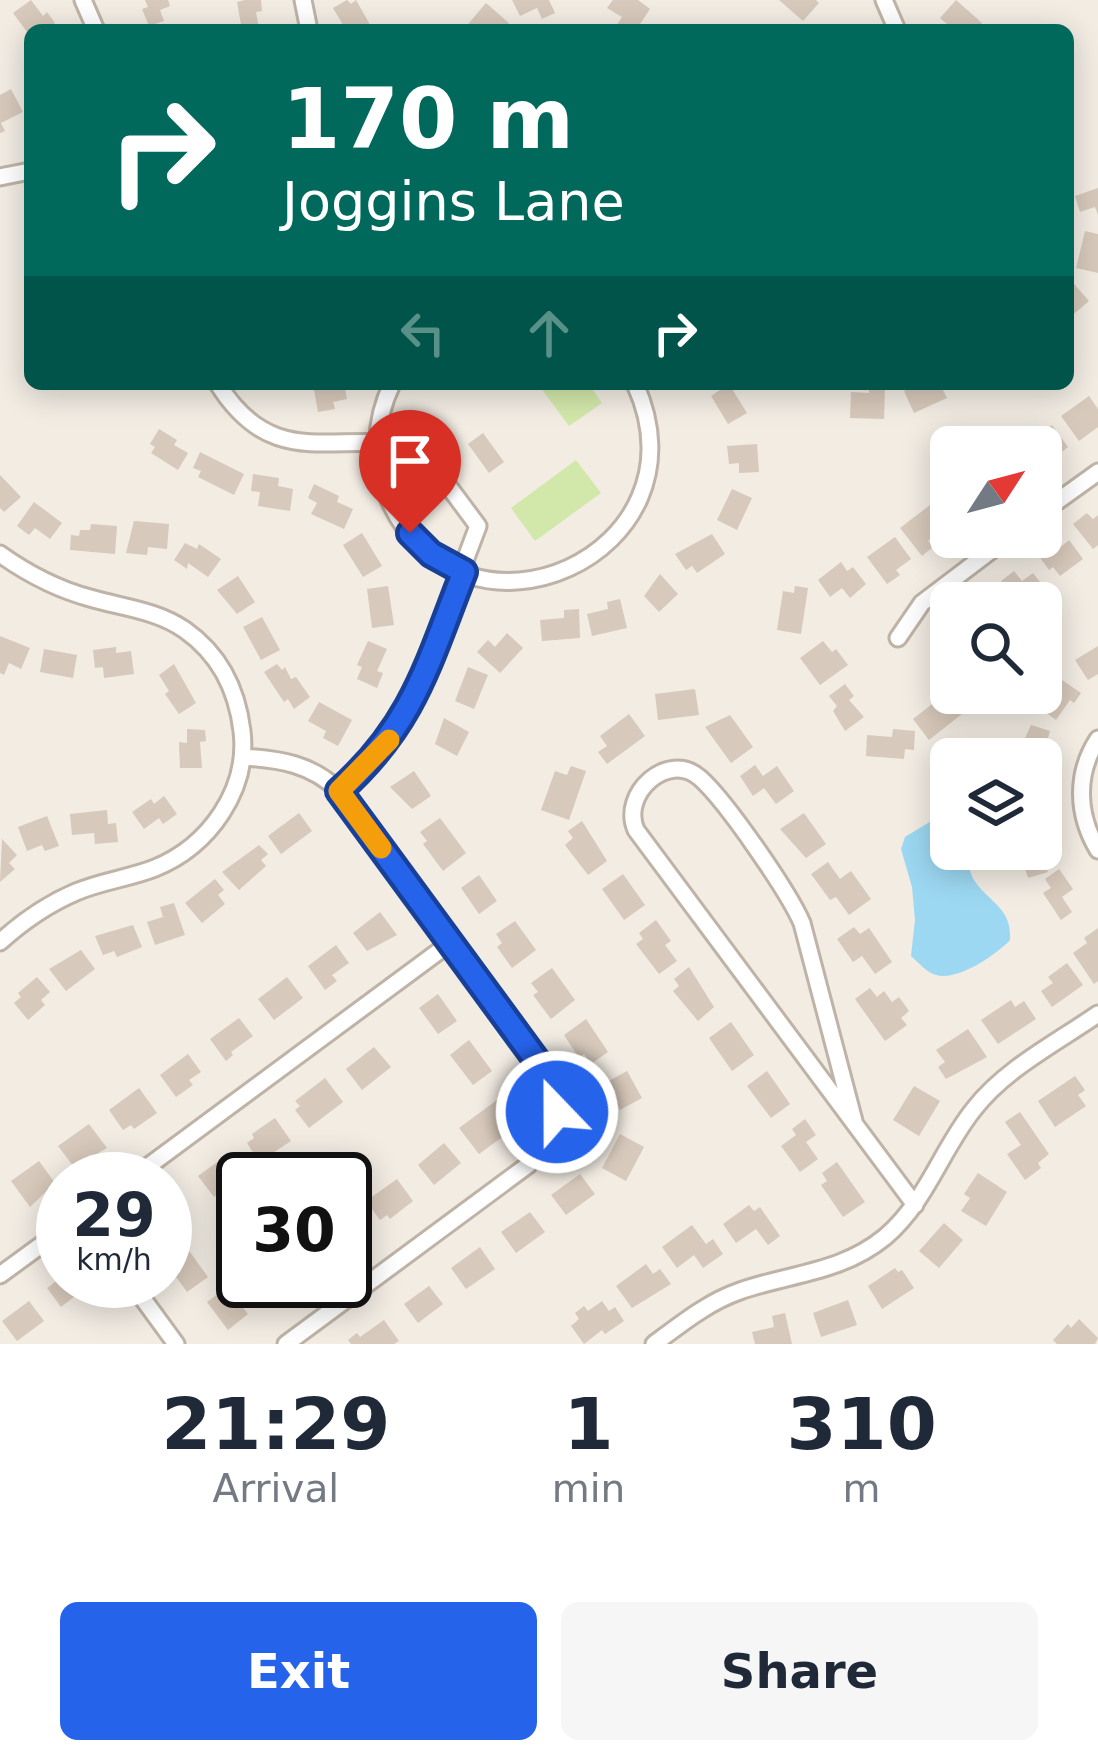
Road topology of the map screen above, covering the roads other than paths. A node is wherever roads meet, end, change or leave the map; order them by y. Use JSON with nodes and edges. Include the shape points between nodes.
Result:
{"nodes":[{"id":1,"x":223,"y":390,"type":"edge"},
{"id":2,"x":390,"y":390,"type":"edge"},
{"id":3,"x":637,"y":390,"type":"edge"},
{"id":4,"x":377,"y":443,"type":"junction"},
{"id":5,"x":1098,"y":472,"type":"edge"},
{"id":6,"x":1062,"y":498,"type":"edge"},
{"id":7,"x":0,"y":554,"type":"edge"},
{"id":8,"x":981,"y":558,"type":"edge"},
{"id":9,"x":464,"y":572,"type":"junction"},
{"id":10,"x":898,"y":638,"type":"dead end"},
{"id":11,"x":1098,"y":739,"type":"edge"},
{"id":12,"x":243,"y":757,"type":"junction"},
{"id":13,"x":339,"y":791,"type":"junction"},
{"id":14,"x":1098,"y":850,"type":"edge"},
{"id":15,"x":0,"y":942,"type":"edge"},
{"id":16,"x":450,"y":944,"type":"junction"},
{"id":17,"x":1098,"y":1014,"type":"edge"},
{"id":18,"x":854,"y":1121,"type":"junction"},
{"id":19,"x":168,"y":1152,"type":"edge"},
{"id":20,"x":915,"y":1205,"type":"junction"},
{"id":21,"x":36,"y":1249,"type":"edge"},
{"id":22,"x":0,"y":1275,"type":"edge"},
{"id":23,"x":150,"y":1308,"type":"edge"},
{"id":24,"x":176,"y":1344,"type":"edge"},
{"id":25,"x":286,"y":1344,"type":"edge"},
{"id":26,"x":654,"y":1344,"type":"edge"}],
"edges":[{"from":1,"to":4,"type":"street","via":[[243,417],[274,437],[305,445]]},
{"from":2,"to":4,"type":"street"},
{"from":3,"to":9,"type":"street","via":[[649,465],[614,538],[587,561],[544,579],[498,581]]},
{"from":4,"to":9,"type":"street","via":[[400,521],[431,554]]},
{"from":4,"to":9,"type":"street","via":[[421,448],[476,521]]},
{"from":5,"to":6,"type":"street"},
{"from":7,"to":12,"type":"street","via":[[51,584],[149,612],[194,637],[235,695]]},
{"from":8,"to":10,"type":"street","via":[[922,603]]},
{"from":9,"to":13,"type":"street","via":[[405,717]]},
{"from":11,"to":14,"type":"street","via":[[1081,793]]},
{"from":12,"to":13,"type":"street","via":[[292,763]]},
{"from":12,"to":15,"type":"street","via":[[226,806],[192,847],[58,901]]},
{"from":13,"to":16,"type":"street"},
{"from":16,"to":19,"type":"street"},
{"from":16,"to":25,"type":"street","via":[[553,1085],[553,1132],[528,1165]]},
{"from":17,"to":20,"type":"street","via":[[982,1099]]},
{"from":18,"to":18,"type":"street","via":[[635,830],[634,800],[659,774],[674,769],[699,777],[788,894]]},
{"from":18,"to":20,"type":"street"},
{"from":20,"to":26,"type":"street","via":[[846,1262],[739,1291]]},
{"from":21,"to":22,"type":"street"},
{"from":23,"to":24,"type":"street"}]}
